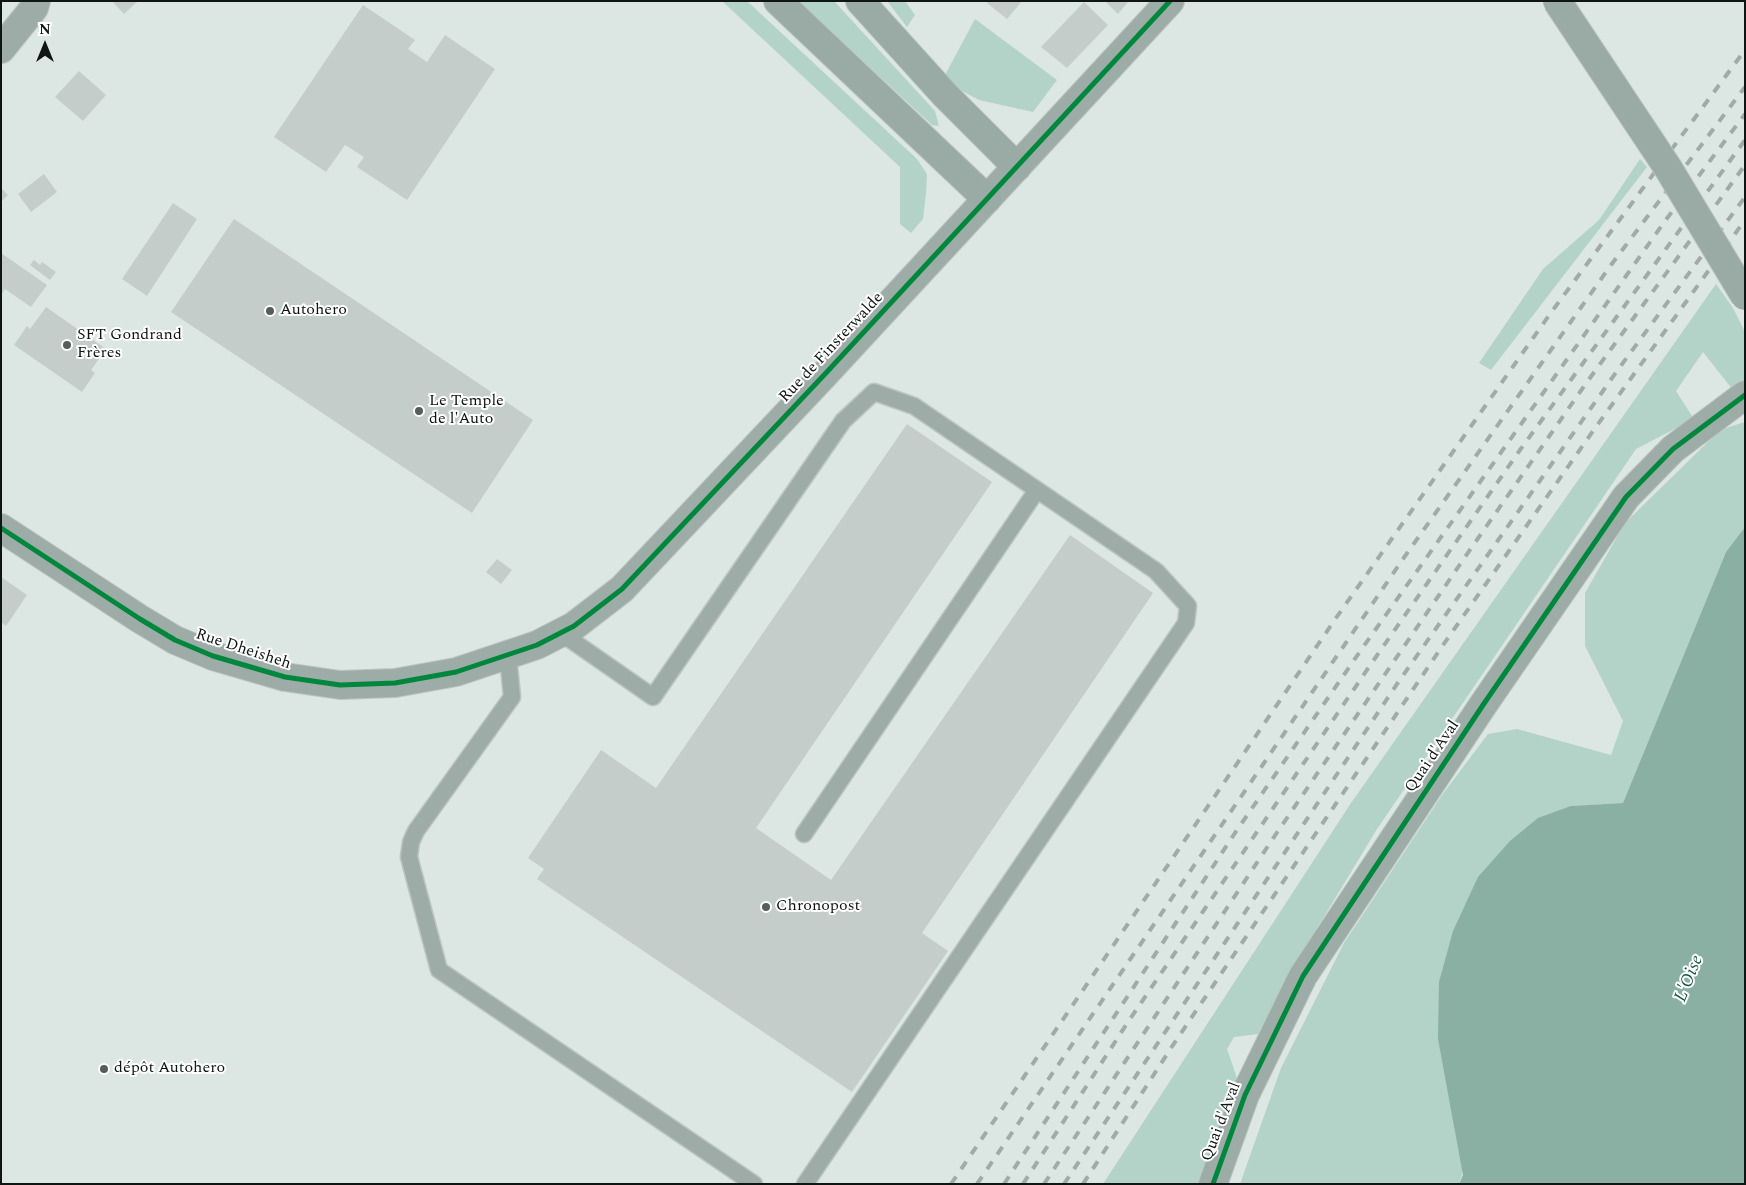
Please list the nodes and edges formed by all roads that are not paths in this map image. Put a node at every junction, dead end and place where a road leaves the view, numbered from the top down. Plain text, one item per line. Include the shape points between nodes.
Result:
1 (36, 1) edge
2 (778, 1) edge
3 (860, 1) edge
4 (1170, 1) edge
5 (1557, 1) edge
6 (1, 49) edge
7 (1017, 167) junction
8 (987, 199) junction
9 (1745, 296) edge
10 (1745, 395) edge
11 (1036, 490) junction
12 (1, 528) edge
13 (561, 633) junction
14 (508, 656) junction
15 (479, 666) joint
16 (804, 834) dead end
17 (754, 1184) edge
18 (805, 1184) edge
19 (1213, 1184) edge

1 - 6 street via 34,8
2 - 8 main road
3 - 7 main road via 945,95
4 - 7 street, Rue de Finsterwalde
5 - 9 main road, bridge via 1668,168
7 - 8 street, Rue de Finsterwalde
8 - 13 street, Rue de Finsterwalde via 639,572 607,603
10 - 19 street, Quai d'Aval via 1690,434 1626,497 1483,705 1302,976 1245,1095
11 - 13 lane via 914,406 874,392 843,421 654,697
11 - 16 lane
11 - 18 lane via 1156,572 1188,606 1186,623
12 - 15 street, Rue Dheisheh via 175,640 249,668 302,681 357,685 417,680
13 - 14 street, Rue de Finsterwalde
14 - 15 street, Rue de Finsterwalde
14 - 17 lane via 512,697 411,842 408,857 439,970

